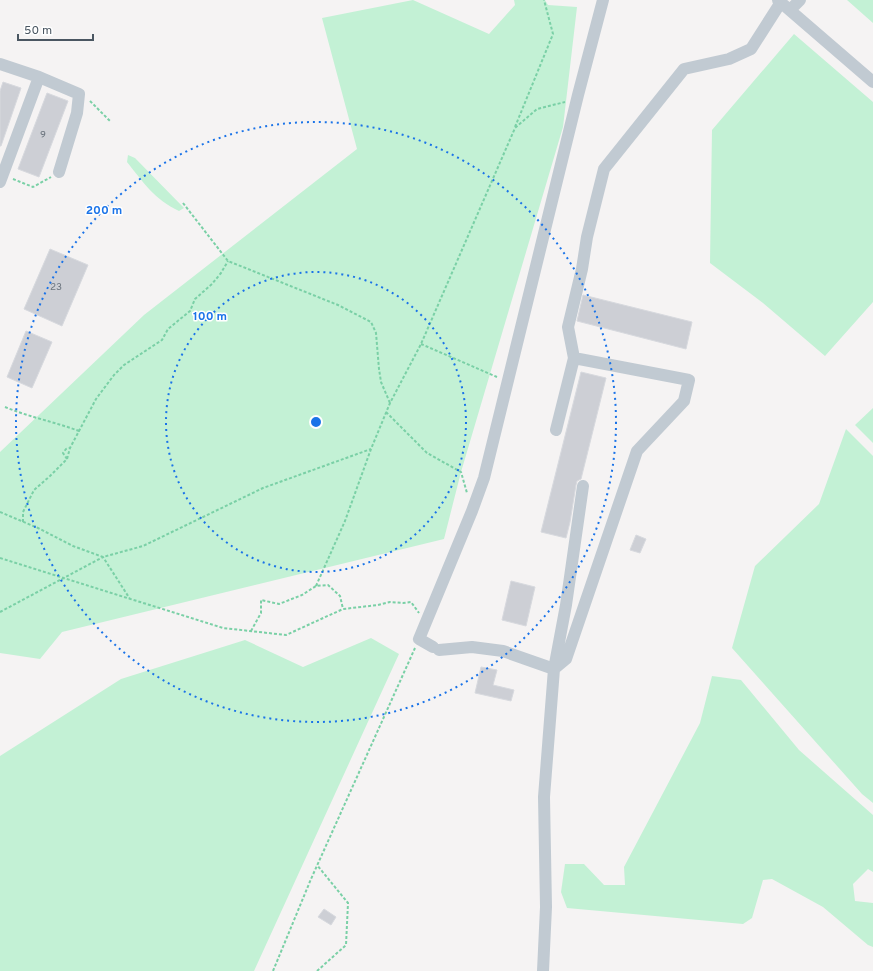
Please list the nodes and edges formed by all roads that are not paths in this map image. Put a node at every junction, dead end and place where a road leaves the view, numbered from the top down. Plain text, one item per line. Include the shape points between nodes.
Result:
1 (603, 0) edge
2 (800, 0) edge
3 (780, 1) edge
4 (790, 10) junction
5 (0, 64) edge
6 (39, 77) junction
7 (873, 82) edge
8 (60, 172) road end
9 (1, 178) edge
10 (574, 358) junction
11 (556, 430) dead end
12 (583, 486) dead end
13 (554, 669) junction
14 (543, 971) edge

1 - 13 street via 484,478 421,634 436,649 472,647 503,651
2 - 4 street
3 - 4 street
3 - 10 street via 751,49 729,59 684,68 604,169 568,327
4 - 7 street
5 - 6 street
6 - 8 street via 79,94 77,113
6 - 9 street
10 - 11 street
10 - 13 street via 689,380 684,401 637,451 566,659
12 - 13 street
13 - 14 street via 544,797 546,907

